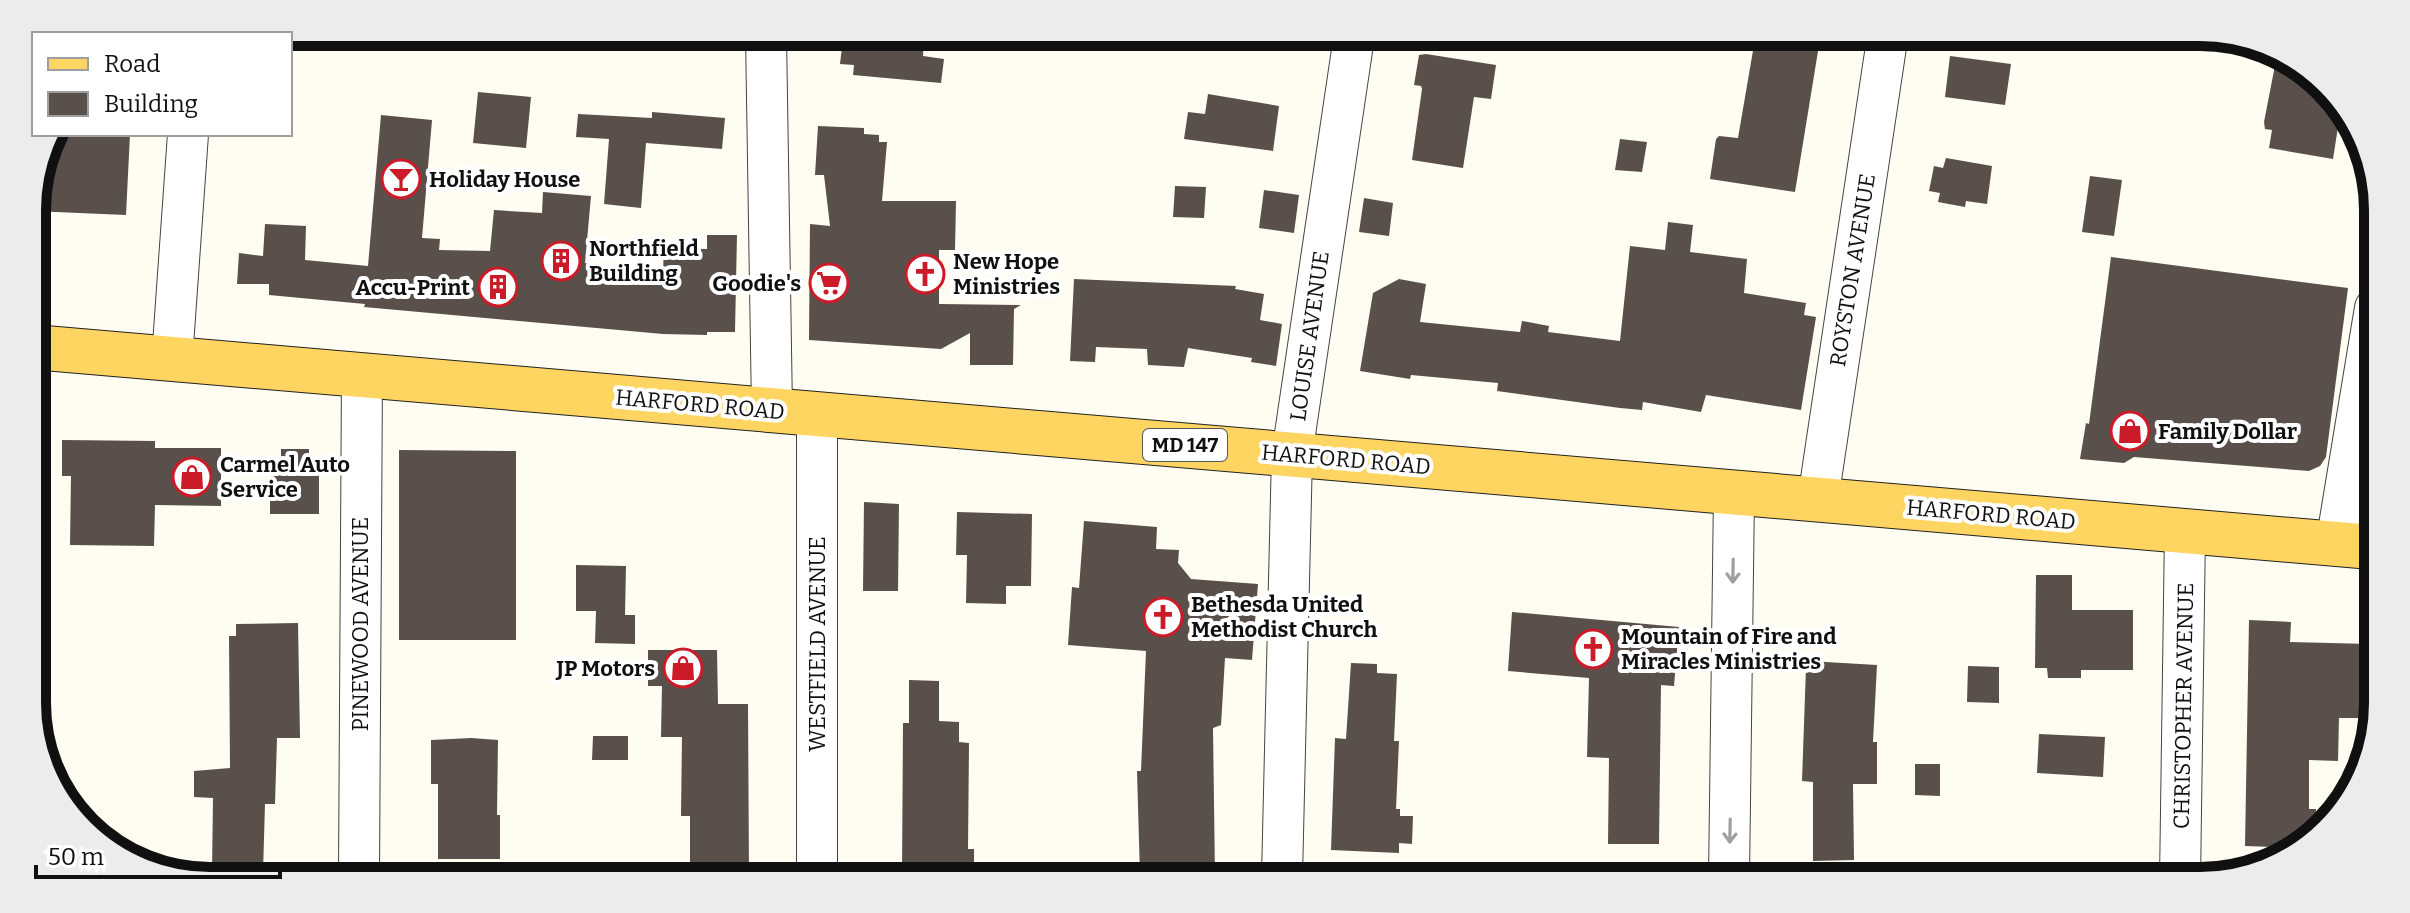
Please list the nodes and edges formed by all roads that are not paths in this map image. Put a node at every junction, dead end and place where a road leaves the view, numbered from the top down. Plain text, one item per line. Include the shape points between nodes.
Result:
1 (766, 46) edge
2 (1353, 46) edge
3 (1886, 46) edge
4 (188, 136) edge
5 (46, 348) edge
6 (172, 359) junction
7 (362, 375) junction
8 (772, 410) junction
9 (817, 414) junction
10 (2364, 433) edge
11 (1292, 454) junction
12 (1734, 493) junction
13 (1818, 499) junction
14 (2185, 531) junction
15 (2354, 546) edge
16 (359, 867) edge
17 (817, 867) edge
18 (1282, 867) edge
19 (1729, 867) edge
20 (2180, 867) edge

1 - 8 street
2 - 11 street, LOUISE AVENUE
3 - 13 street, ROYSTON AVENUE
4 - 6 street
5 - 6 main road, HARFORD ROAD / MD 147
6 - 7 main road, HARFORD ROAD / MD 147
7 - 8 main road, HARFORD ROAD / MD 147
7 - 16 street, PINEWOOD AVENUE
8 - 9 main road, HARFORD ROAD / MD 147
9 - 11 main road, HARFORD ROAD / MD 147
9 - 17 street, WESTFIELD AVENUE
10 - 15 street
11 - 12 main road, HARFORD ROAD / MD 147
11 - 18 street, LOUISE AVENUE
12 - 13 main road, HARFORD ROAD / MD 147
12 -> 19 street
13 - 14 main road, HARFORD ROAD / MD 147
14 - 15 main road, HARFORD ROAD / MD 147
14 - 20 street, CHRISTOPHER AVENUE

